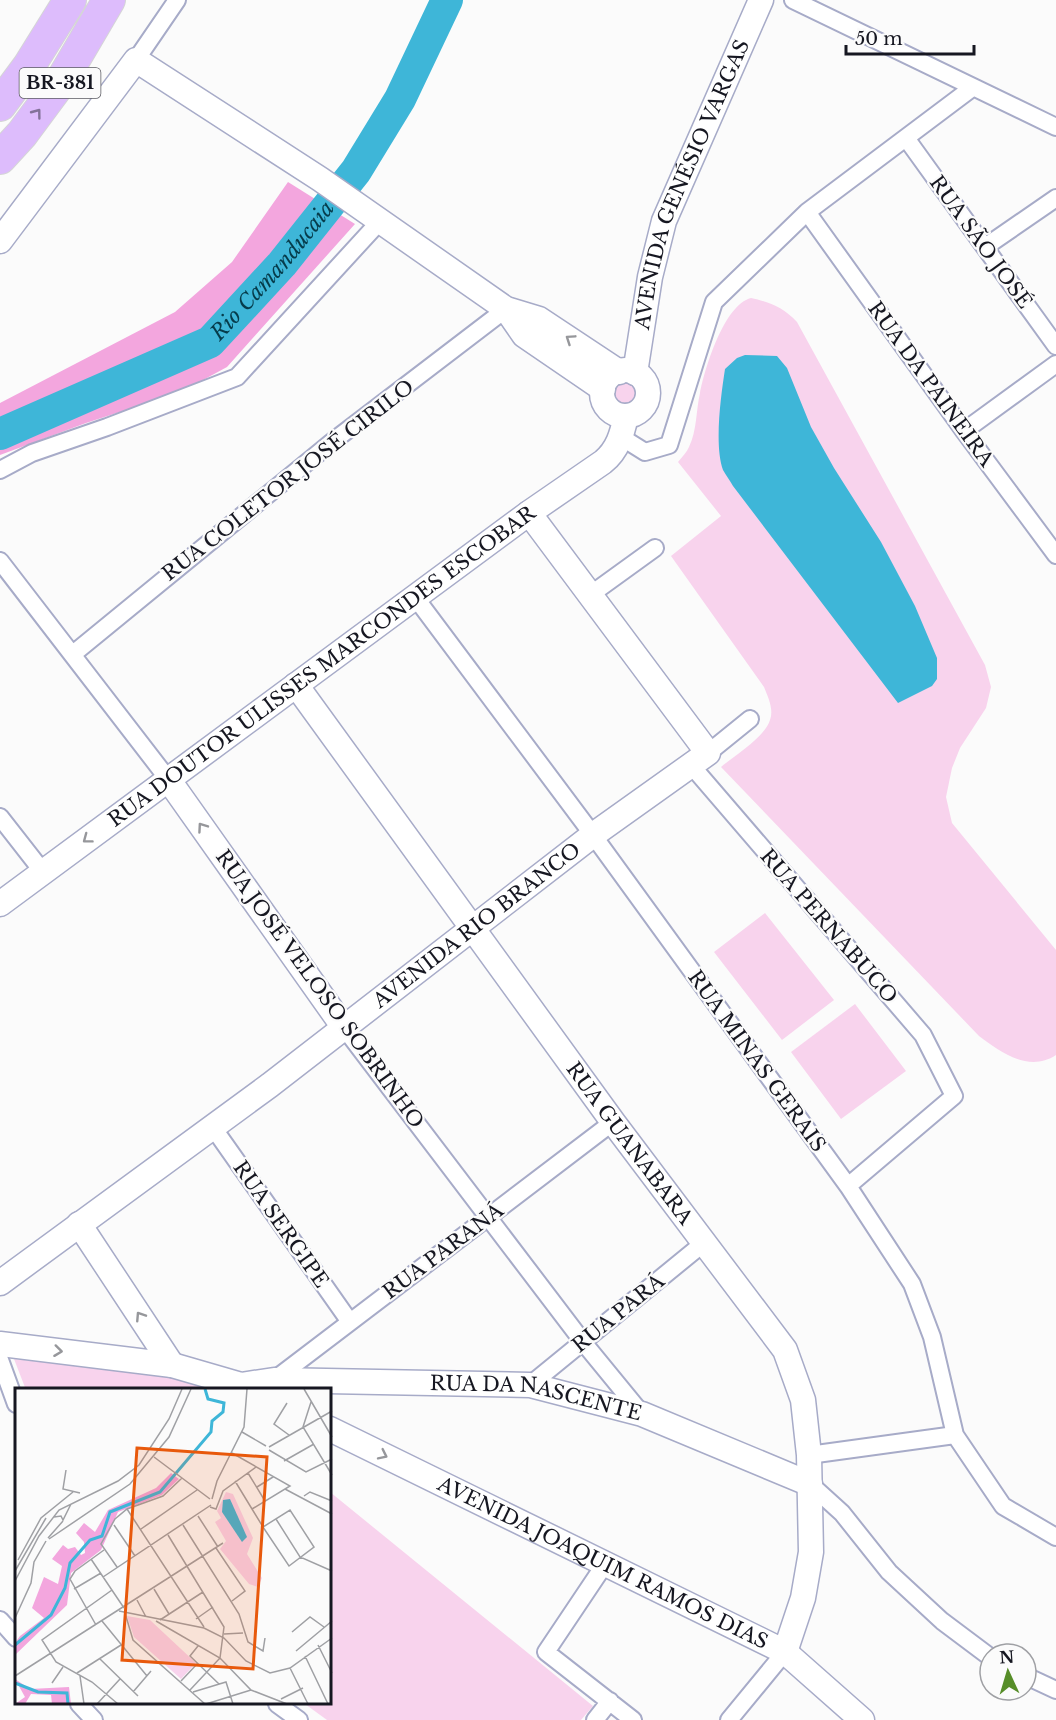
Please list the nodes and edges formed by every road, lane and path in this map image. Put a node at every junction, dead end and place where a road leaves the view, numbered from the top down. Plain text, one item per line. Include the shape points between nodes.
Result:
1 (70, 0) edge
2 (108, 0) edge
3 (177, 0) edge
4 (761, 0) edge
5 (793, 0) edge
6 (136, 60) junction
7 (972, 88) junction
8 (0, 105) edge
9 (1056, 127) edge
10 (906, 138) junction
11 (0, 158) edge
12 (1056, 198) edge
13 (807, 212) junction
14 (381, 220) junction
15 (0, 241) edge
16 (985, 247) junction
17 (506, 309) junction
18 (1056, 346) edge
19 (1056, 364) edge
20 (619, 378) junction
21 (624, 427) junction
22 (964, 431) junction
23 (0, 470) edge
24 (529, 513) junction
25 (655, 548) dead end
26 (1056, 555) edge
27 (0, 561) edge
28 (590, 595) junction
29 (415, 597) junction
30 (73, 654) junction
31 (296, 685) junction
32 (750, 719) dead end
33 (700, 759) junction
34 (168, 779) junction
35 (0, 817) edge
36 (593, 835) junction
37 (44, 872) junction
38 (0, 904) edge
39 (471, 928) junction
40 (345, 1029) junction
41 (613, 1122) junction
42 (212, 1126) junction
43 (848, 1186) junction
44 (489, 1216) junction
45 (80, 1224) junction
46 (705, 1242) junction
47 (0, 1283) edge
48 (350, 1322) junction
49 (583, 1342) junction
50 (0, 1344) edge
51 (0, 1360) edge
52 (172, 1365) junction
53 (274, 1380) junction
54 (530, 1385) junction
55 (246, 1388) edge
56 (15, 1401) edge
57 (642, 1414) junction
58 (332, 1430) edge
59 (955, 1435) junction
60 (809, 1455) junction
61 (810, 1484) junction
62 (1056, 1537) edge
63 (605, 1564) junction
64 (0, 1620) edge
65 (15, 1637) edge
66 (978, 1648) edge
67 (785, 1652) junction
68 (1038, 1682) edge
69 (1056, 1690) edge
70 (610, 1701) junction
71 (80, 1705) edge
72 (278, 1705) edge
73 (94, 1720) edge
74 (299, 1720) edge
75 (595, 1720) edge
76 (633, 1720) edge
77 (729, 1720) edge
78 (862, 1720) edge

1 - 8 highway, BR-381
11 -> 2 highway, BR-381 via 62,80
3 - 6 street
4 - 20 street, AVENIDA GENÉSIO VARGAS via 664,221
5 - 7 street
6 - 14 street
6 - 15 street
7 - 9 street
7 - 10 street
10 - 13 street
10 - 16 street, RUA SÃO JOSÉ
12 - 16 street
13 - 21 street via 714,302 669,445 645,452
13 - 22 street, RUA DA PAINEIRA
14 - 17 street
14 - 23 street via 237,377 32,453
16 - 18 street, RUA SÃO JOSÉ
17 - 20 street via 539,319
17 - 30 street, RUA COLETOR JOSÉ CIRILO via 332,442
19 - 22 street
20 - 21 street via 603,399
20 - 21 street, RUA DOUTOR ULISSES MARCONDES ESCOBAR via 646,383 648,398
21 - 24 street, RUA DOUTOR ULISSES MARCONDES ESCOBAR via 612,454
22 - 26 street, RUA DA PAINEIRA
24 - 28 street
24 - 29 street, RUA DOUTOR ULISSES MARCONDES ESCOBAR
25 - 28 street
27 - 30 street, RUA JOSÉ VELOSO SOBRINHO
28 - 33 street
29 - 31 street, RUA DOUTOR ULISSES MARCONDES ESCOBAR
29 - 36 street, RUA MINAS GERAIS
30 - 34 street, RUA JOSÉ VELOSO SOBRINHO
31 - 34 street, RUA DOUTOR ULISSES MARCONDES ESCOBAR
31 - 39 street, RUA GUANABARA
32 - 33 street, AVENIDA RIO BRANCO
33 - 36 street, AVENIDA RIO BRANCO
33 - 43 street, RUA PERNABUCO via 923,1035 954,1096
34 -> 37 street, RUA DOUTOR ULISSES MARCONDES ESCOBAR
40 -> 34 street, RUA JOSÉ VELOSO SOBRINHO
35 - 37 street
36 - 39 street, AVENIDA RIO BRANCO
36 - 43 street, RUA MINAS GERAIS
37 - 38 street, RUA DOUTOR ULISSES MARCONDES ESCOBAR
39 - 40 street, AVENIDA RIO BRANCO
39 - 41 street, RUA GUANABARA
40 - 42 street, AVENIDA RIO BRANCO
40 - 44 street, RUA JOSÉ VELOSO SOBRINHO
41 - 44 street, RUA PARANÁ
41 - 46 street, RUA GUANABARA
42 - 45 street, AVENIDA RIO BRANCO
42 - 48 street, RUA SERGIPE
43 - 59 street, RUA MINAS GERAIS via 912,1284 932,1337
44 - 48 street, RUA PARANÁ
44 - 49 street, RUA JOSÉ VELOSO SOBRINHO
45 - 47 street, AVENIDA RIO BRANCO
52 -> 45 street
46 - 49 street, RUA PARÁ
46 - 60 street, RUA GUANABARA via 785,1350 803,1400
48 - 53 street, RUA PARANÁ
49 - 54 street, RUA PARÁ
49 - 57 street, RUA JOSÉ VELOSO SOBRINHO
50 -> 52 street, RUA DA NASCENTE
51 - 56 street
52 - 55 street, RUA DA NASCENTE
53 - 54 street, RUA DA NASCENTE
53 - 55 street, RUA DA NASCENTE
54 - 57 street, RUA DA NASCENTE
57 - 61 street, RUA DA NASCENTE
58 -> 63 street, AVENIDA JOAQUIM RAMOS DIAS
59 - 60 street
59 - 62 street, RUA MINAS GERAIS via 1003,1506
60 - 61 street, RUA GUANABARA
61 - 66 street, RUA DA NASCENTE via 842,1513 889,1572
61 - 67 street, RUA GUANABARA via 811,1552 804,1598
63 - 67 street, AVENIDA JOAQUIM RAMOS DIAS
63 - 70 street via 546,1652
64 - 65 street
67 - 77 street
67 - 78 street, AVENIDA JOAQUIM RAMOS DIAS
68 - 69 street
70 - 75 street
70 - 76 street
71 - 73 street
72 - 74 street

